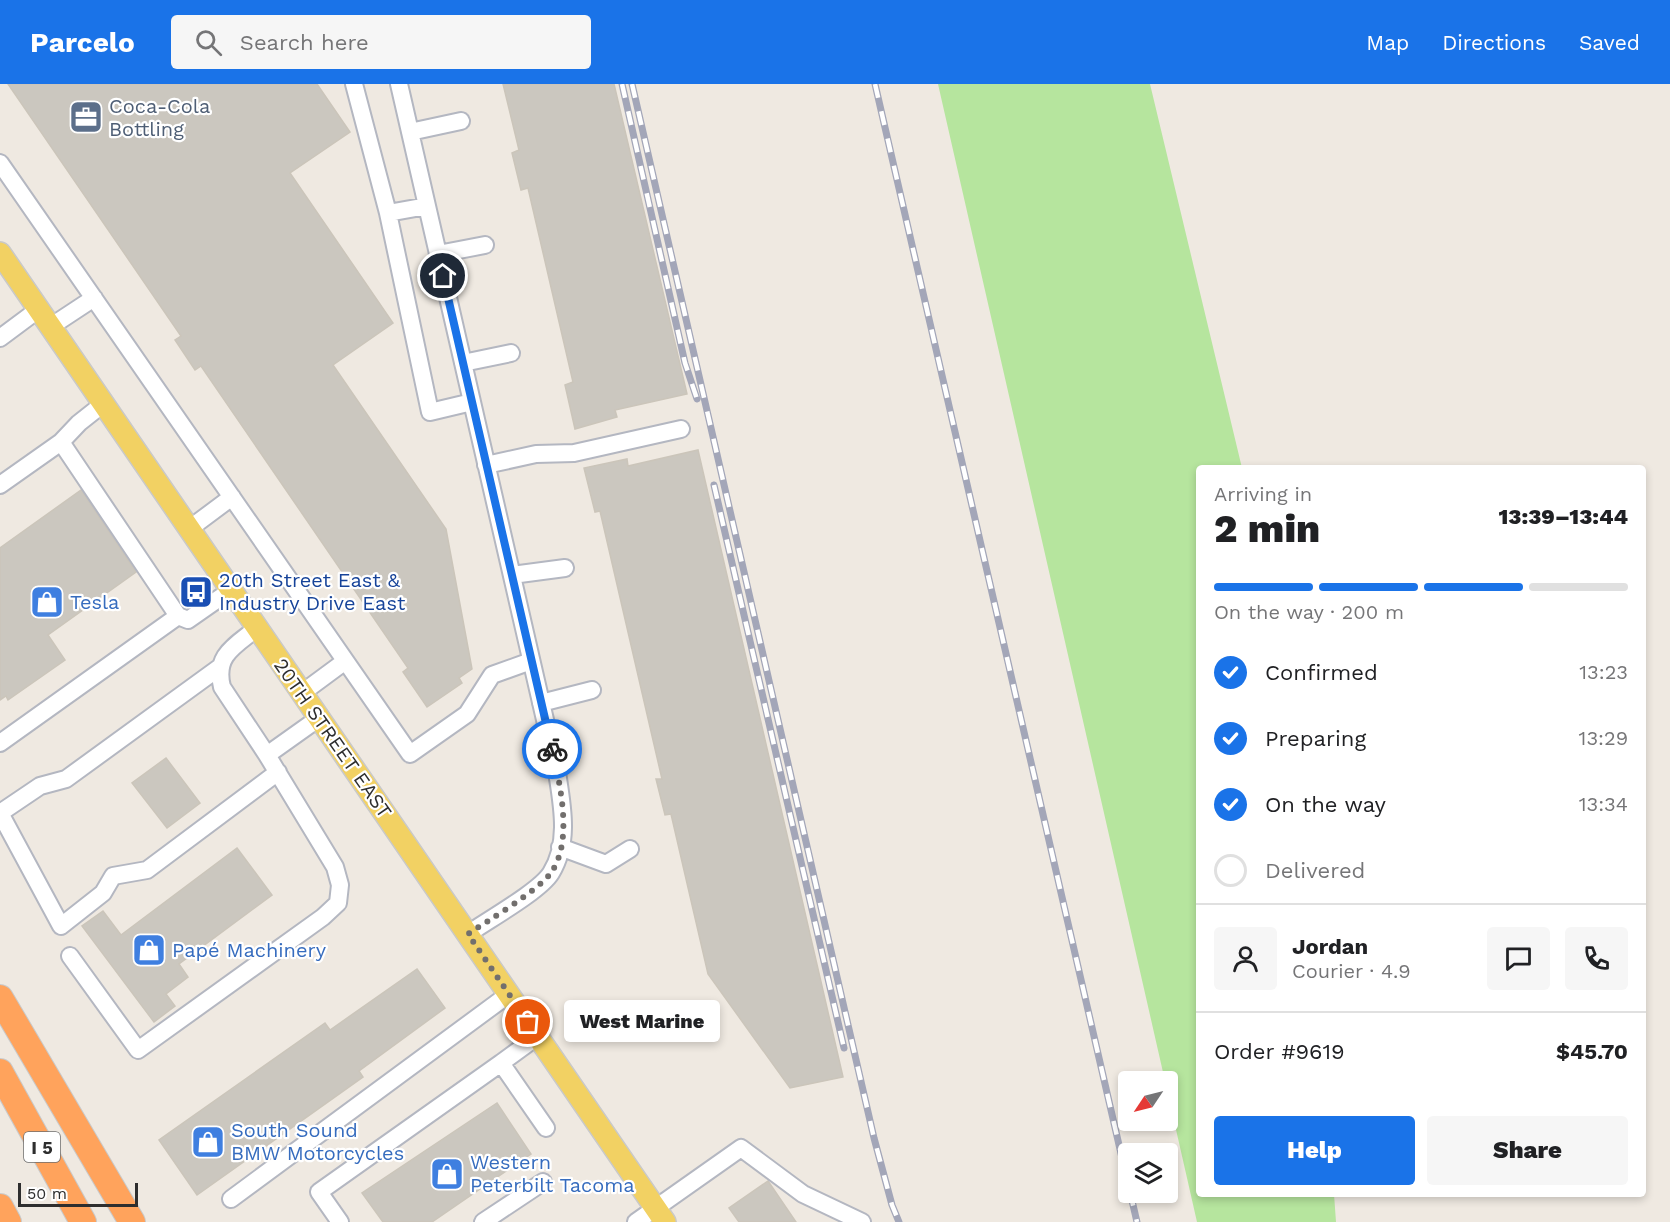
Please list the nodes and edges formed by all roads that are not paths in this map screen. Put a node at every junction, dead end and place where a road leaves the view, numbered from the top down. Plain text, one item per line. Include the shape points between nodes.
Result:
1 (354, 84) edge
2 (399, 84) edge
3 (461, 121) dead end
4 (410, 132) junction
5 (0, 163) edge
6 (427, 206) junction
7 (388, 213) junction
8 (485, 245) dead end
9 (0, 254) edge
10 (438, 254) junction
11 (94, 298) junction
12 (39, 309) junction
13 (50, 327) junction
14 (0, 338) edge
15 (511, 353) dead end
16 (463, 363) junction
17 (472, 402) junction
18 (103, 404) junction
19 (681, 429) dead end
20 (61, 442) junction
21 (486, 465) junction
22 (0, 485) edge
23 (232, 497) junction
24 (189, 529) junction
25 (565, 568) dead end
26 (512, 575) junction
27 (231, 590) junction
28 (178, 616) junction
29 (258, 628) junction
30 (531, 661) junction
31 (344, 662) junction
32 (220, 667) junction
33 (592, 690) dead end
34 (302, 693) junction
35 (541, 702) junction
36 (319, 717) junction
37 (0, 743) edge
38 (267, 755) junction
39 (278, 772) junction
40 (560, 847) junction
41 (630, 849) dead end
42 (468, 934) junction
43 (70, 956) dead end
44 (509, 994) junction
45 (0, 998) edge
46 (538, 1036) junction
47 (501, 1063) junction
48 (0, 1072) edge
49 (546, 1128) dead end
50 (543, 1182) dead end
51 (231, 1199) dead end
52 (0, 1207) edge
53 (661, 1216) edge
54 (9, 1222) edge
55 (83, 1222) edge
56 (132, 1222) edge
57 (340, 1222) edge
58 (483, 1222) edge
59 (636, 1222) edge
60 (862, 1222) edge

1 - 7 street
2 - 4 street
3 - 4 street
4 - 6 street
5 - 11 street
6 - 7 street
6 - 10 street
7 - 17 street via 430,412
8 - 10 street
9 - 12 main road, 20TH STREET EAST
10 - 16 street
11 - 13 street
11 - 23 street
12 - 13 main road, 20TH STREET EAST
12 - 14 street
13 - 18 main road, 20TH STREET EAST
15 - 16 street
16 - 17 street
17 - 21 street
18 - 20 street
18 - 24 main road, 20TH STREET EAST
19 - 21 street via 574,453 536,454
20 - 22 street
20 - 28 street
21 - 26 street
23 - 24 street
23 - 31 street
24 - 27 main road, 20TH STREET EAST
25 - 26 street
26 - 30 street
27 - 28 street via 188,620
27 - 29 main road, 20TH STREET EAST
28 - 37 street
29 - 32 street via 226,654
29 - 34 main road, 20TH STREET EAST
30 - 31 street via 492,675 467,714 410,754
30 - 35 street
31 - 34 street
32 - 38 street via 222,687
32 - 39 street via 66,779 40,786 0,813 61,926 103,894 113,876 147,870
33 - 35 street
34 - 36 main road, 20TH STREET EAST
35 - 40 street via 564,815
36 - 38 street
36 - 42 main road, 20TH STREET EAST
38 - 39 street
39 - 43 street via 335,867 340,885 338,903 138,1050
40 - 41 street via 606,864
40 - 42 street via 550,874 543,881
42 - 44 main road, 20TH STREET EAST
44 - 46 main road, 20TH STREET EAST
44 - 51 street
45 - 56 highway
46 - 47 street
46 - 53 main road, 20TH STREET EAST
47 - 49 street
47 - 57 street via 319,1192
48 - 55 highway, I 5
50 - 58 street
52 - 54 highway
53 - 59 street
53 - 60 street via 741,1148 803,1194

